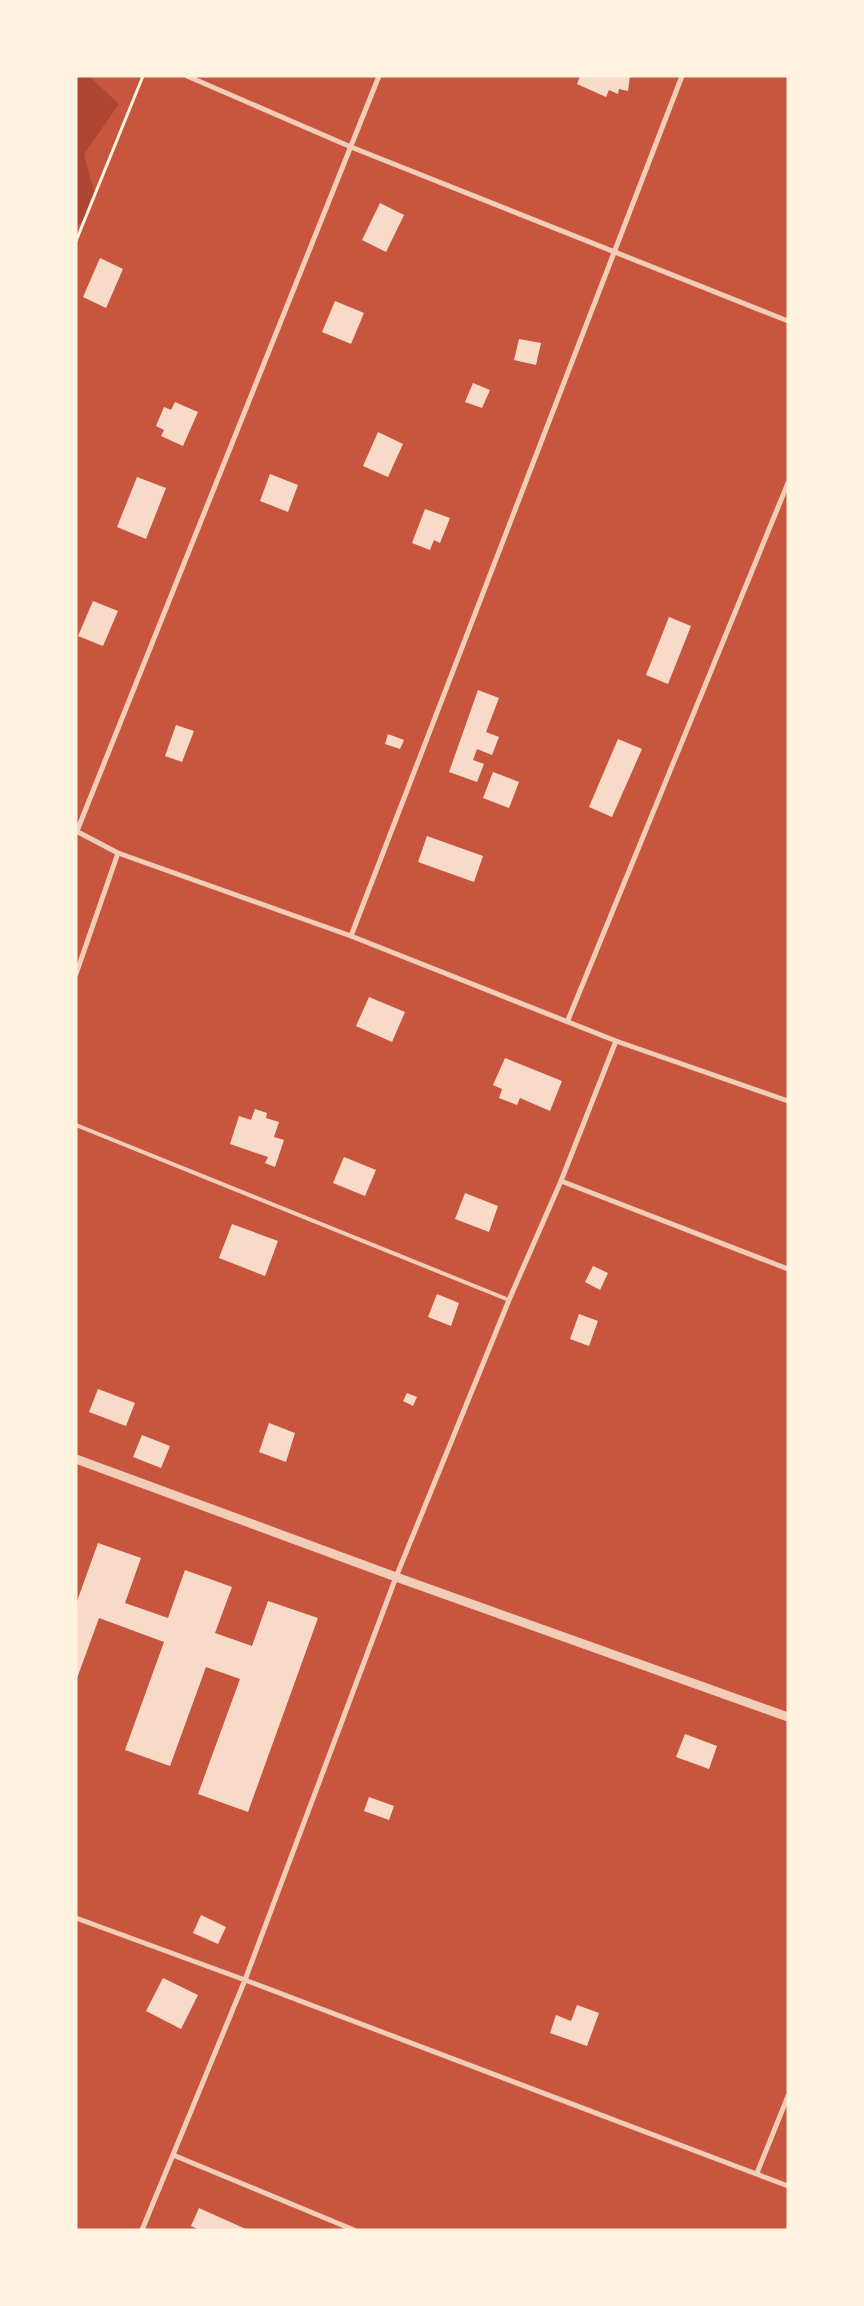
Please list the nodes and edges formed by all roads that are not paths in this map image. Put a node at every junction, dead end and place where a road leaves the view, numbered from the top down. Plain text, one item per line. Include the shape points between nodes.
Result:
1 (187, 76) edge
2 (379, 76) edge
3 (682, 76) edge
4 (351, 147) junction
5 (613, 252) junction
6 (788, 321) edge
7 (788, 483) edge
8 (76, 831) edge
9 (118, 853) junction
10 (351, 936) junction
11 (76, 974) edge
12 (568, 1020) junction
13 (616, 1040) junction
14 (788, 1101) edge
15 (76, 1125) edge
16 (561, 1181) junction
17 (788, 1269) edge
18 (509, 1300) junction
19 (76, 1459) edge
20 (396, 1577) junction
21 (788, 1717) edge
22 (76, 1918) edge
23 (245, 1980) junction
24 (788, 2096) edge
25 (173, 2155) junction
26 (757, 2173) junction
27 (788, 2186) edge
28 (142, 2230) edge
29 (354, 2230) edge

1 - 4 street
2 - 4 street
3 - 5 street
4 - 5 street
4 - 8 street
5 - 6 street
5 - 10 street
7 - 12 street
8 - 9 street
9 - 10 street
9 - 11 street
10 - 12 street
12 - 13 street
13 - 14 street
13 - 16 street
15 - 18 lane
16 - 17 street
16 - 18 street
18 - 20 street
19 - 20 street
20 - 21 street
20 - 23 street
22 - 23 street
23 - 25 street
23 - 26 street
24 - 26 street
25 - 28 street
25 - 29 street
26 - 27 street

